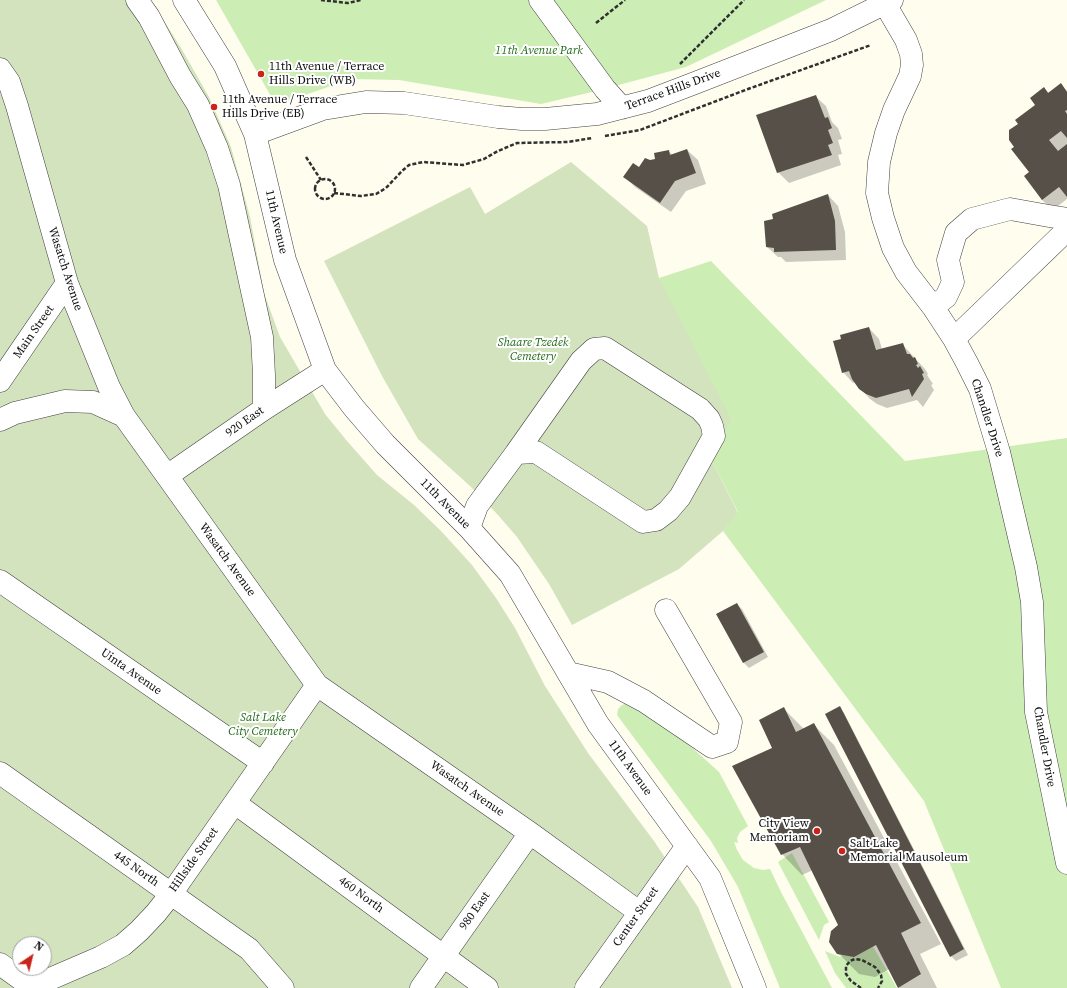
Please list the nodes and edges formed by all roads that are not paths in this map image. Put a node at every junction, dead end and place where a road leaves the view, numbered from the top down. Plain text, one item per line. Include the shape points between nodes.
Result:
1 (137, 0) edge
2 (184, 0) edge
3 (540, 0) edge
4 (888, 2) edge
5 (0, 69) edge
6 (622, 108) junction
7 (255, 134) junction
8 (1067, 218) edge
9 (1067, 230) edge
10 (67, 283) junction
11 (933, 307) junction
12 (954, 339) junction
13 (325, 370) junction
14 (0, 381) edge
15 (264, 409) junction
16 (124, 416) junction
17 (0, 420) edge
18 (516, 453) junction
19 (167, 476) junction
20 (469, 528) junction
21 (0, 581) edge
22 (666, 610) dead end
23 (568, 673) junction
24 (317, 685) junction
25 (263, 763) junction
26 (0, 773) edge
27 (235, 803) junction
28 (530, 833) junction
29 (686, 846) junction
30 (1067, 863) edge
31 (171, 894) junction
32 (639, 912) junction
33 (444, 956) junction
34 (0, 964) edge
35 (31, 987) edge
36 (283, 988) edge
37 (420, 988) edge
38 (488, 988) edge
39 (586, 988) edge
40 (755, 988) edge

1 - 15 street via 198,105 230,185 262,337
2 - 7 street, 11th Avenue via 225,66
3 - 6 street
4 - 6 street, Terrace Hills Drive via 831,30 648,101
4 - 11 street, Chandler Drive via 906,40 912,65 910,76 886,133 879,162 877,193 882,218 893,248 906,272
5 - 10 street, Wasatch Avenue via 9,82 18,106
6 - 7 street, Terrace Hills Drive via 570,117 522,119 404,103 366,102 323,109
7 - 13 street, 11th Avenue via 285,260
8 - 11 street via 1010,209 972,218 956,233 948,260 953,282 946,297
9 - 12 street
10 - 14 street, Main Street
10 - 16 street, Wasatch Avenue via 109,387
11 - 12 street, Chandler Drive
12 - 30 street, Chandler Drive via 980,389 999,452 1026,567 1032,602 1036,712
13 - 15 street, 920 East
13 - 20 street, 11th Avenue via 385,444
15 - 19 street, 920 East
16 - 17 street via 93,402 65,400 15,413
16 - 19 street, Wasatch Avenue
18 - 18 street via 536,452 643,522 656,520 680,497 714,436 709,418 700,409 605,348 594,349 581,361
18 - 20 street via 477,506
19 - 24 street, Wasatch Avenue
20 - 23 street, 11th Avenue via 510,574
21 - 25 street, Uinta Avenue
22 - 23 street via 730,722 727,742 712,747 644,701 614,685
23 - 29 street, 11th Avenue via 598,724
24 - 25 street, Hillside Street
24 - 28 street, Wasatch Avenue
25 - 27 street, Hillside Street
26 - 31 street, 445 North
27 - 31 street, Hillside Street
27 - 33 street, 460 North
28 - 32 street, Wasatch Avenue
28 - 33 street, 980 East
29 - 32 street, Center Street
29 - 40 street, 11th Avenue via 710,878
31 - 35 street, Hillside Street via 156,914 123,944 101,957
31 - 36 street, 445 North via 249,949
32 - 39 street, Center Street
33 - 37 street, 980 East
33 - 38 street, 460 North
34 - 35 street

